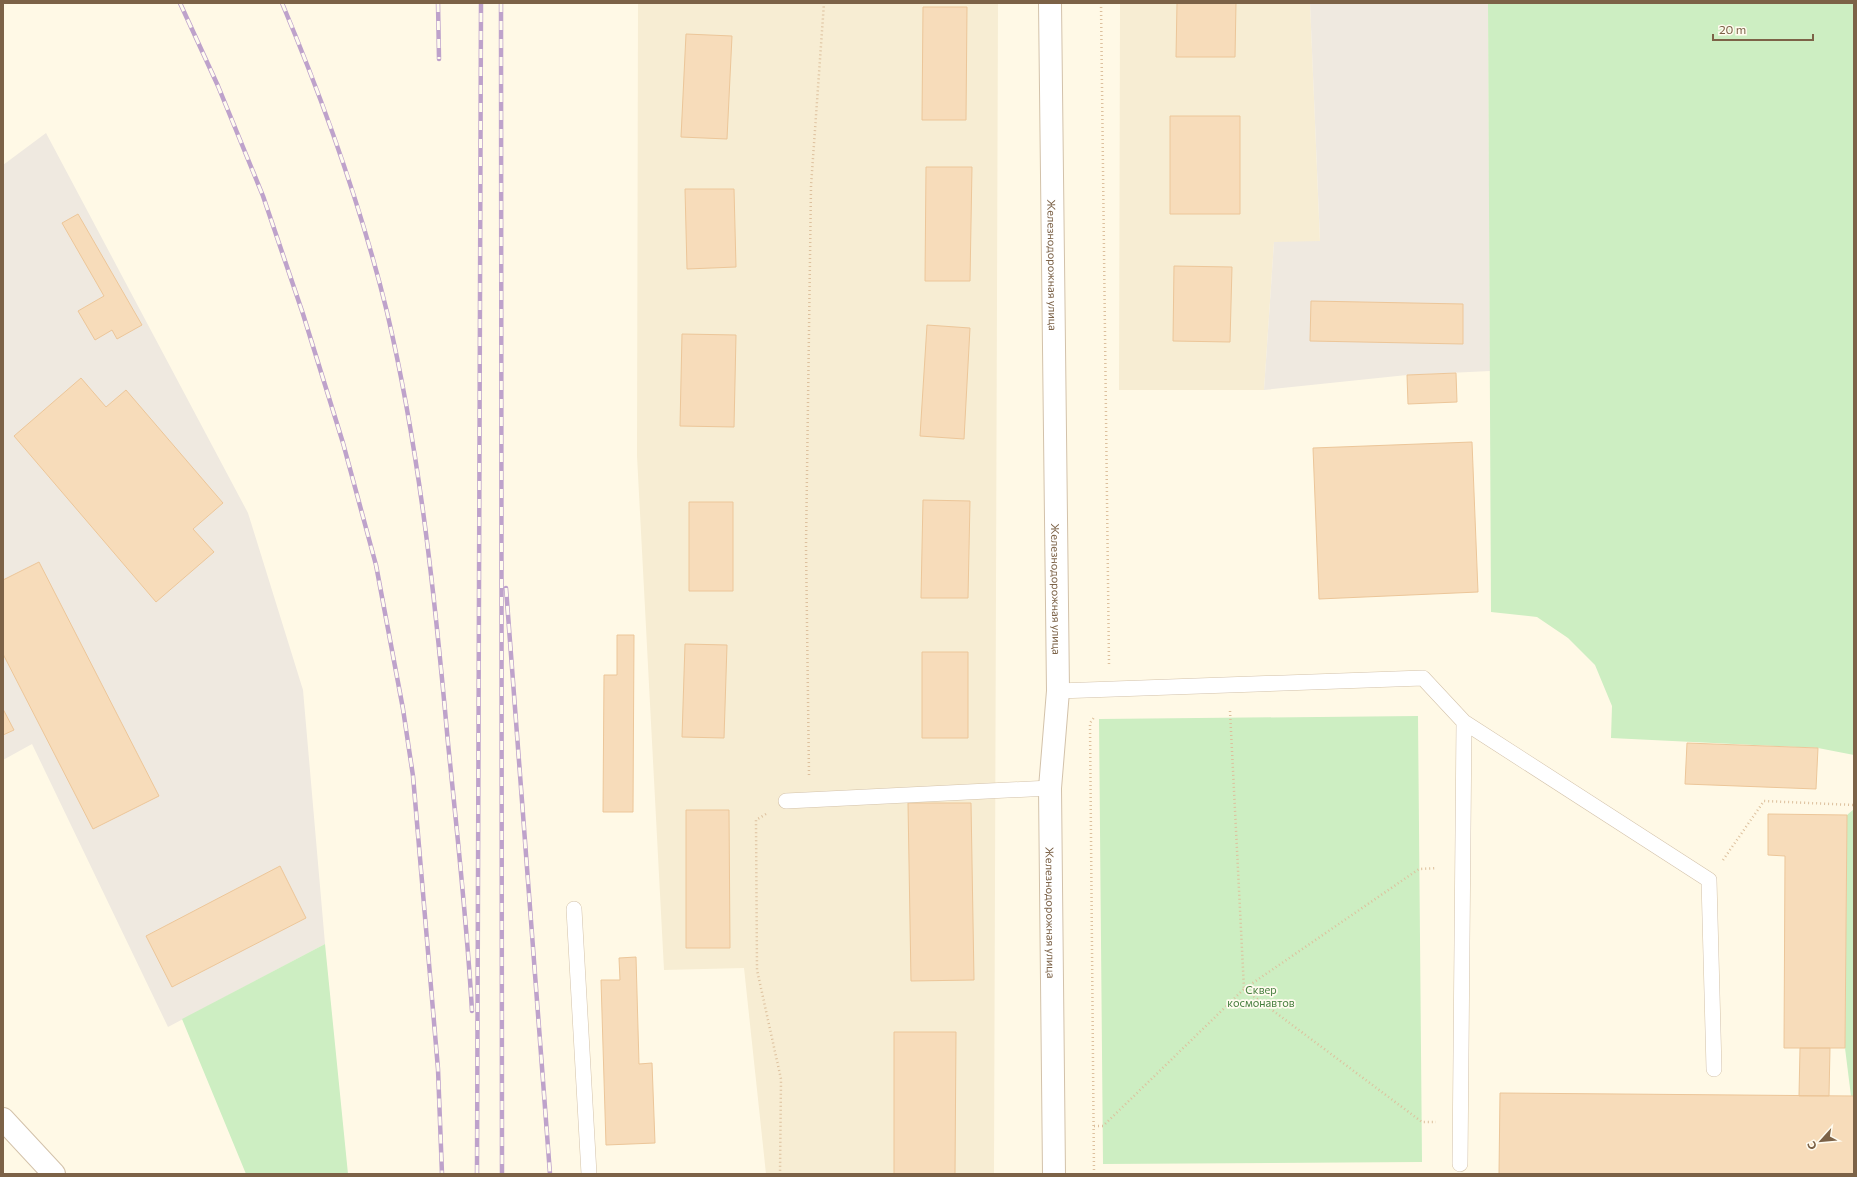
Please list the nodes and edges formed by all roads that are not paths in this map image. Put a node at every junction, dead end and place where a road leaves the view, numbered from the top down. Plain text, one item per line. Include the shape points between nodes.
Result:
1 (1050, 3) edge
2 (1058, 691) junction
3 (1464, 722) junction
4 (1050, 788) junction
5 (786, 801) road end
6 (574, 909) dead end
7 (1714, 1069) dead end
8 (3, 1119) edge
9 (1460, 1164) dead end
10 (54, 1174) edge
11 (589, 1174) edge
12 (1054, 1174) edge

1 - 2 street, Железнодорожная улица
2 - 3 lane via 1423,678
2 - 4 street, Железнодорожная улица
3 - 7 lane via 1709,880
3 - 9 lane
4 - 5 lane
4 - 12 street, Железнодорожная улица
6 - 11 lane
8 - 10 street

